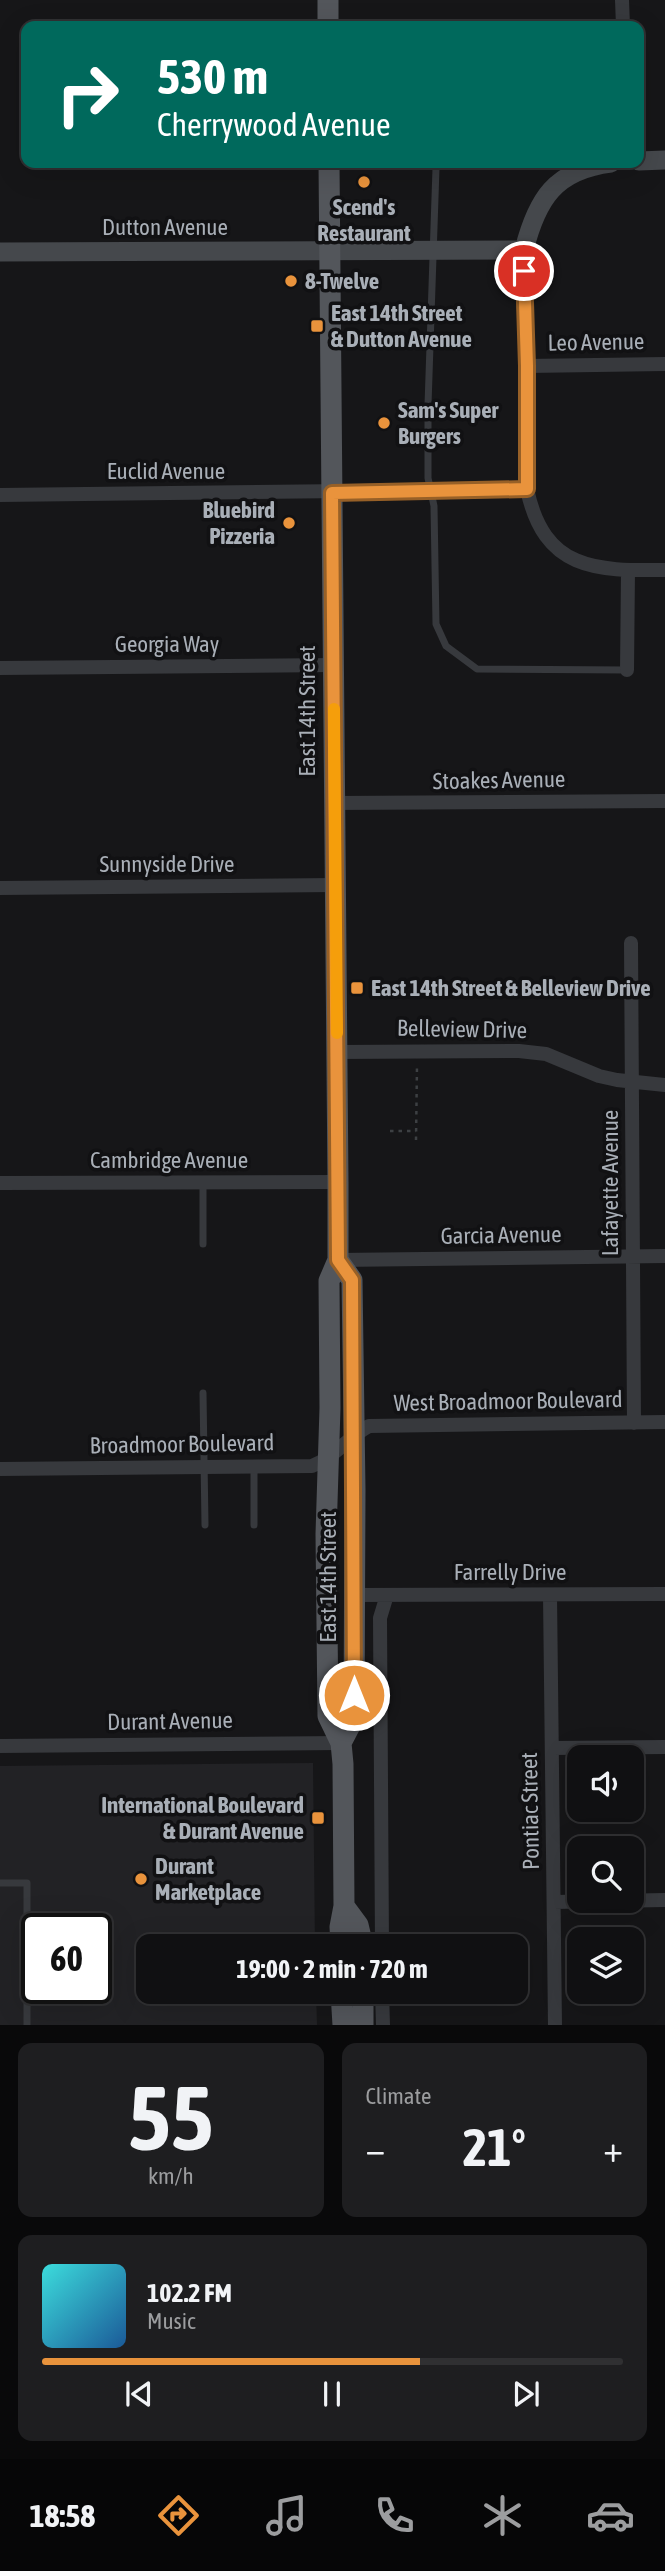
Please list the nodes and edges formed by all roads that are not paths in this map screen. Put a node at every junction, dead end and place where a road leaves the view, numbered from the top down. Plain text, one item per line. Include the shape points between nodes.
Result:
1 (328, 0) edge
2 (622, 0) edge
3 (328, 21) edge
4 (623, 21) edge
5 (665, 160) edge
6 (644, 161) edge
7 (329, 168) edge
8 (436, 168) edge
9 (585, 168) edge
10 (330, 250) junction
11 (433, 250) junction
12 (524, 250) junction
13 (0, 252) edge
14 (665, 364) edge
15 (527, 366) junction
16 (527, 489) junction
17 (431, 492) junction
18 (332, 493) junction
19 (0, 495) edge
20 (628, 570) junction
21 (665, 570) edge
22 (334, 665) junction
23 (0, 668) edge
24 (627, 670) joint
25 (665, 801) edge
26 (334, 803) junction
27 (335, 885) junction
28 (0, 888) edge
29 (631, 943) dead end
30 (337, 1052) junction
31 (633, 1081) junction
32 (665, 1084) edge
33 (202, 1182) junction
34 (338, 1182) junction
35 (0, 1183) edge
36 (202, 1244) dead end
37 (633, 1256) junction
38 (665, 1256) edge
39 (338, 1260) junction
40 (203, 1392) dead end
41 (665, 1422) edge
42 (634, 1423) junction
43 (354, 1434) junction
44 (328, 1460) junction
45 (254, 1466) junction
46 (203, 1468) junction
47 (0, 1469) edge
48 (205, 1525) dead end
49 (254, 1525) dead end
50 (665, 1594) edge
51 (355, 1595) junction
52 (387, 1595) junction
53 (550, 1595) junction
54 (341, 1743) junction
55 (0, 1746) edge
56 (665, 1747) edge
57 (552, 1748) junction
58 (0, 1883) edge
59 (665, 1900) edge
60 (554, 1902) junction
61 (344, 1906) junction
62 (340, 1934) edge
63 (360, 1934) edge
64 (382, 1934) edge
65 (341, 2004) edge
66 (363, 2004) edge
67 (382, 2004) edge
68 (27, 2025) edge
69 (342, 2025) edge
70 (363, 2025) edge
71 (383, 2025) edge
72 (555, 2025) edge

1 - 3 main road
2 - 4 street
5 - 6 street
7 - 10 main road, East 14th Street
8 - 11 lane
9 - 12 street via 561,181 540,203
10 - 11 street, Dutton Avenue
10 - 13 street, Dutton Avenue
10 - 18 main road, East 14th Street
11 - 12 street, Dutton Avenue
11 - 17 lane via 428,405
12 - 15 street
14 - 15 street, Leo Avenue
15 - 16 street
16 - 17 street, Euclid Avenue
16 - 20 street via 540,528 565,555 594,567
17 - 18 street, Euclid Avenue
17 - 24 lane via 436,624 446,646 477,669
18 - 19 street, Euclid Avenue
18 - 22 main road, East 14th Street
20 - 21 street
20 - 24 street
22 - 23 street, Georgia Way
22 - 26 main road, East 14th Street
25 - 26 street, Stoakes Avenue
26 - 27 main road, East 14th Street
27 - 28 street, Sunnyside Drive
27 - 30 main road, East 14th Street
29 - 31 street, Lafayette Avenue
30 - 31 street, Belleview Drive via 519,1051 546,1054 599,1076
30 - 34 main road, East 14th Street
31 - 32 street, Belleview Drive
31 - 37 street, Lafayette Avenue
33 - 34 street, Cambridge Avenue
33 - 35 street, Cambridge Avenue
33 - 36 lane
34 - 39 main road, East 14th Street
37 - 38 street, Garcia Avenue
37 - 39 street, Garcia Avenue
37 - 42 street, Lafayette Avenue
39 - 43 main road, East 14th Street via 352,1280
39 - 44 main road, East 14th Street via 329,1280
40 - 46 lane
41 - 42 street, West Broadmoor Boulevard
42 - 43 street, West Broadmoor Boulevard via 369,1426
43 - 44 street
43 - 51 main road, East 14th Street
44 - 45 street, Broadmoor Boulevard via 312,1466
44 - 54 main road, East 14th Street via 328,1716
45 - 46 street, Broadmoor Boulevard
45 - 49 lane
46 - 47 street, Broadmoor Boulevard
46 - 48 lane
50 - 53 street, Farrelly Drive
51 - 52 street, Farrelly Drive
51 - 54 main road, East 14th Street via 354,1718
52 - 53 street, Farrelly Drive
52 - 64 street via 380,1618
53 - 57 street, Pontiac Street
54 - 55 street, Durant Avenue
54 - 61 main road
56 - 57 street
57 - 60 street, Pontiac Street
58 - 68 lane via 27,1883
59 - 60 street
60 - 72 street, Pontiac Street
61 - 62 main road
61 - 63 main road
65 - 69 main road
66 - 70 main road
67 - 71 street

